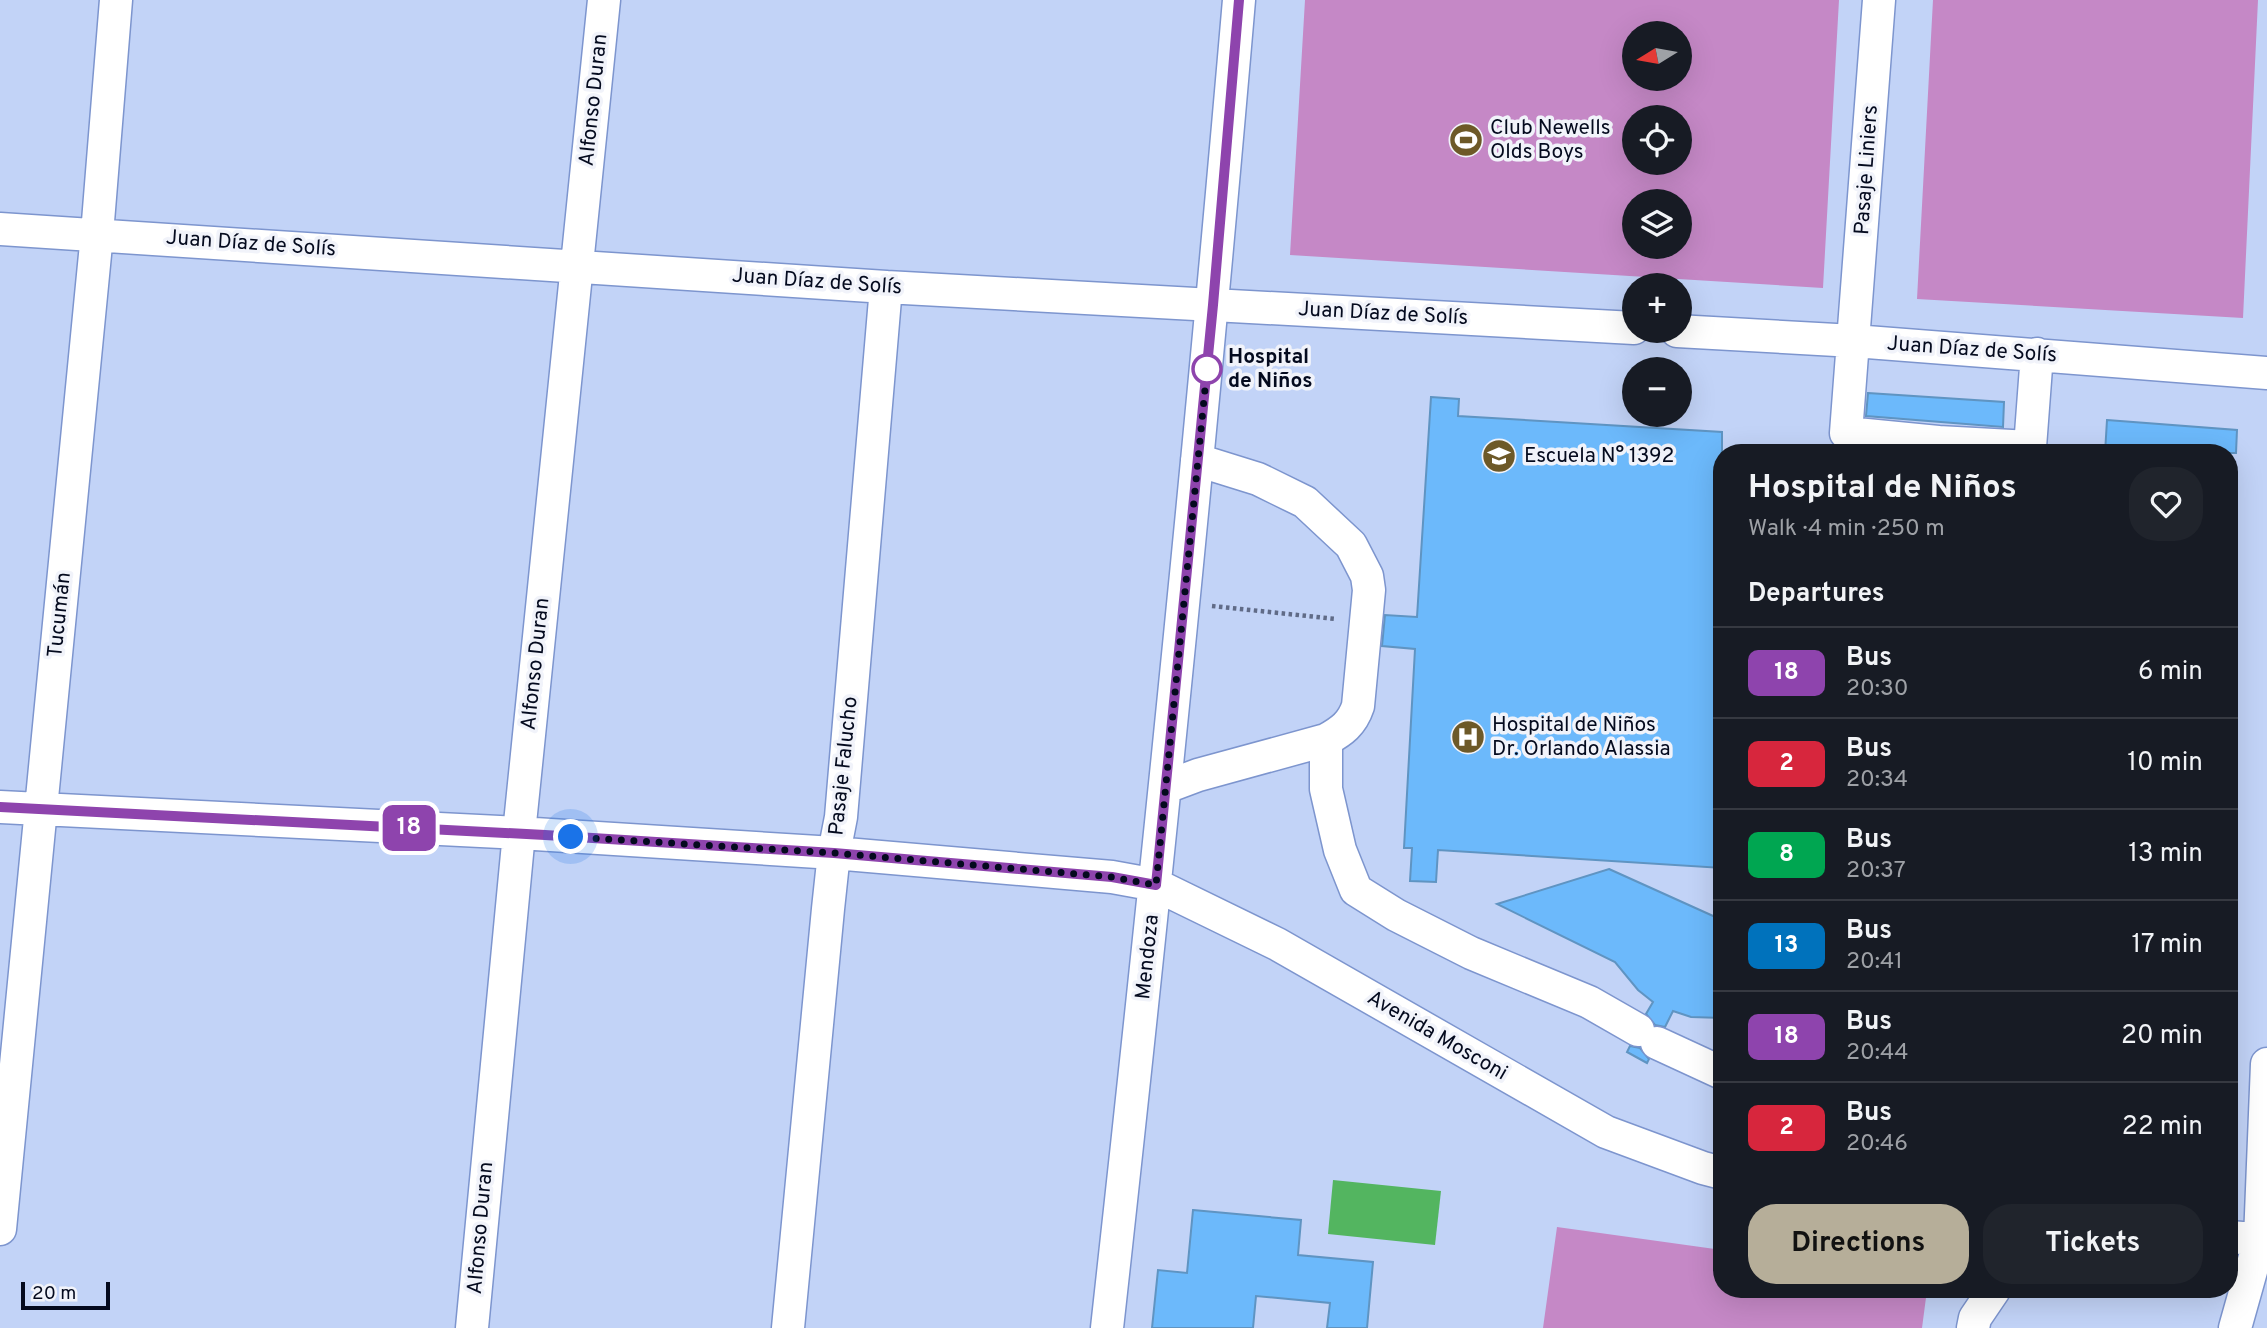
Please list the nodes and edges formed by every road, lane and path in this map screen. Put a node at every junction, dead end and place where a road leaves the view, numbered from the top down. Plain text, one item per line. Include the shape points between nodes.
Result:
1 (116, 0) edge
2 (604, 0) edge
3 (1239, 0) edge
4 (1879, 0) edge
5 (0, 229) edge
6 (97, 234) junction
7 (576, 267) junction
8 (886, 287) junction
9 (1213, 305) junction
10 (1622, 327) edge
11 (1692, 332) edge
12 (1854, 341) junction
13 (2038, 354) junction
14 (2267, 373) edge
15 (1918, 444) edge
16 (2030, 444) edge
17 (1197, 460) junction
18 (1184, 601) junction
19 (1342, 620) dead end
20 (1326, 740) junction
21 (1166, 788) junction
22 (0, 807) edge
23 (40, 809) junction
24 (519, 834) junction
25 (834, 853) junction
26 (1156, 885) junction
27 (2267, 1064) edge
28 (1713, 1069) edge
29 (1713, 1170) edge
30 (0, 1229) edge
31 (2252, 1239) edge
32 (1989, 1298) edge
33 (472, 1328) edge
34 (788, 1328) edge
35 (1107, 1328) edge
36 (1973, 1328) edge
37 (2235, 1328) edge

1 - 6 street, Tucumán
2 - 7 street, Alfonso Duran
3 - 9 street, Mendoza
4 - 12 street, Pasaje Liniers
5 - 6 street, Juan Díaz de Solís
6 - 7 street, Juan Díaz de Solís
6 - 23 street, Tucumán
7 - 8 street, Juan Díaz de Solís
7 - 24 street, Alfonso Duran
8 - 9 street, Juan Díaz de Solís
8 - 25 street, Pasaje Falucho via 841,817
9 - 10 street, Juan Díaz de Solís
9 - 17 street, Mendoza
11 - 12 street, Juan Díaz de Solís
12 - 13 street, Juan Díaz de Solís
12 - 15 street, Pasaje Liniers via 1846,433
13 - 14 street, Juan Díaz de Solís
13 - 16 street
17 - 18 street, Mendoza
17 - 20 street via 1258,479 1305,502 1351,545 1367,576 1358,706 1353,721
18 - 19 path
18 - 21 street, Mendoza
20 - 21 street
20 - 28 street via 1325,789 1340,850 1356,890 1471,953 1589,1002
21 - 26 street, Mendoza
22 - 23 street, Avenida Mosconi
23 - 24 street, Avenida Mosconi
23 - 30 street, Tucumán
24 - 25 street, Avenida Mosconi
24 - 33 street, Alfonso Duran
25 - 26 street, Avenida Mosconi via 1112,877
25 - 34 street, Pasaje Falucho
26 - 29 street, Avenida Mosconi via 1277,944 1606,1132
26 - 35 street, Mendoza
27 - 31 street
31 - 37 street
32 - 36 street

